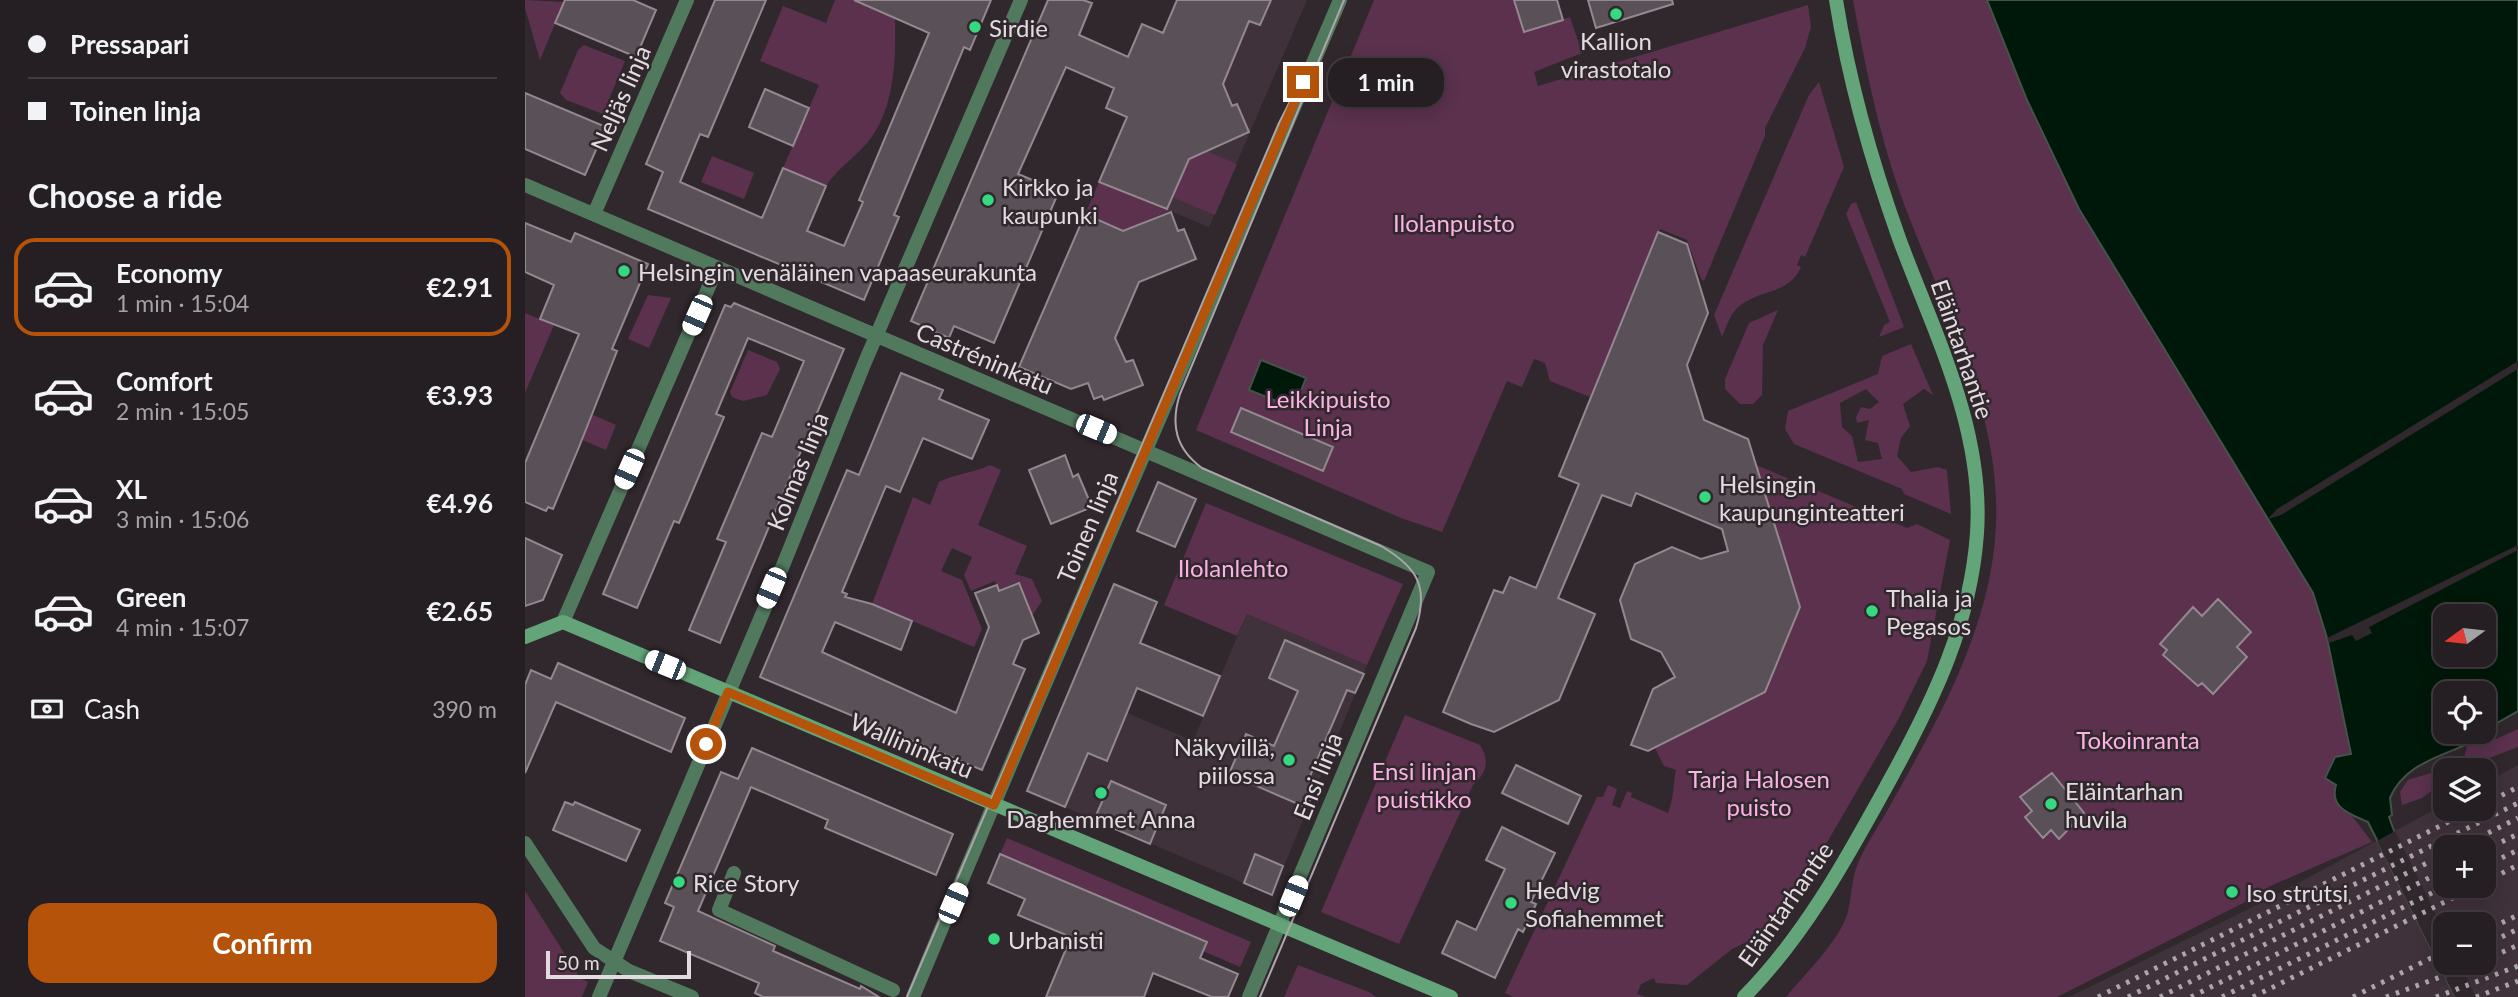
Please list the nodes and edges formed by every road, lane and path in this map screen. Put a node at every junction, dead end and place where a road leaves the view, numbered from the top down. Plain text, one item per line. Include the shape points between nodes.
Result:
1 (687, 0) edge
2 (1021, 0) edge
3 (1340, 0) edge
4 (1836, 0) edge
5 (525, 185) edge
6 (594, 214) junction
7 (717, 268) junction
8 (876, 336) junction
9 (1145, 450) junction
10 (1428, 572) joint
11 (563, 622) junction
12 (525, 637) edge
13 (728, 692) junction
14 (994, 805) junction
15 (525, 843) edge
16 (734, 873) dead end
17 (1280, 924) junction
18 (612, 961) junction
19 (893, 989) dead end
20 (599, 997) edge
21 (692, 997) edge
22 (913, 997) edge
23 (1249, 997) edge
24 (1451, 997) edge
25 (1744, 997) edge

1 - 6 street, Neljäs linja
2 - 8 street, Kolmas linja
3 - 9 street, Toinen linja
4 - 25 main road, Eläintarhantie via 1875,171 1959,396 1972,447 1976,538 1959,631 1923,719 1814,910
5 - 6 street, Castréninkatu
6 - 7 street, Castréninkatu
7 - 8 street, Castréninkatu
7 - 11 street
8 - 9 street, Castréninkatu
8 - 13 street, Kolmas linja
9 - 10 street, Castréninkatu
9 - 14 street, Toinen linja
10 - 17 street, Ensi linja
11 - 12 main road
11 - 13 main road, Wallininkatu
13 - 14 main road, Wallininkatu
13 - 18 street, Kolmas linja
14 - 17 main road, Wallininkatu
14 - 22 street, Toinen linja
15 - 18 street via 594,948
16 - 19 street via 719,909
17 - 23 street, Ensi linja
17 - 24 main road
18 - 20 street, Kolmas linja
18 - 21 street

